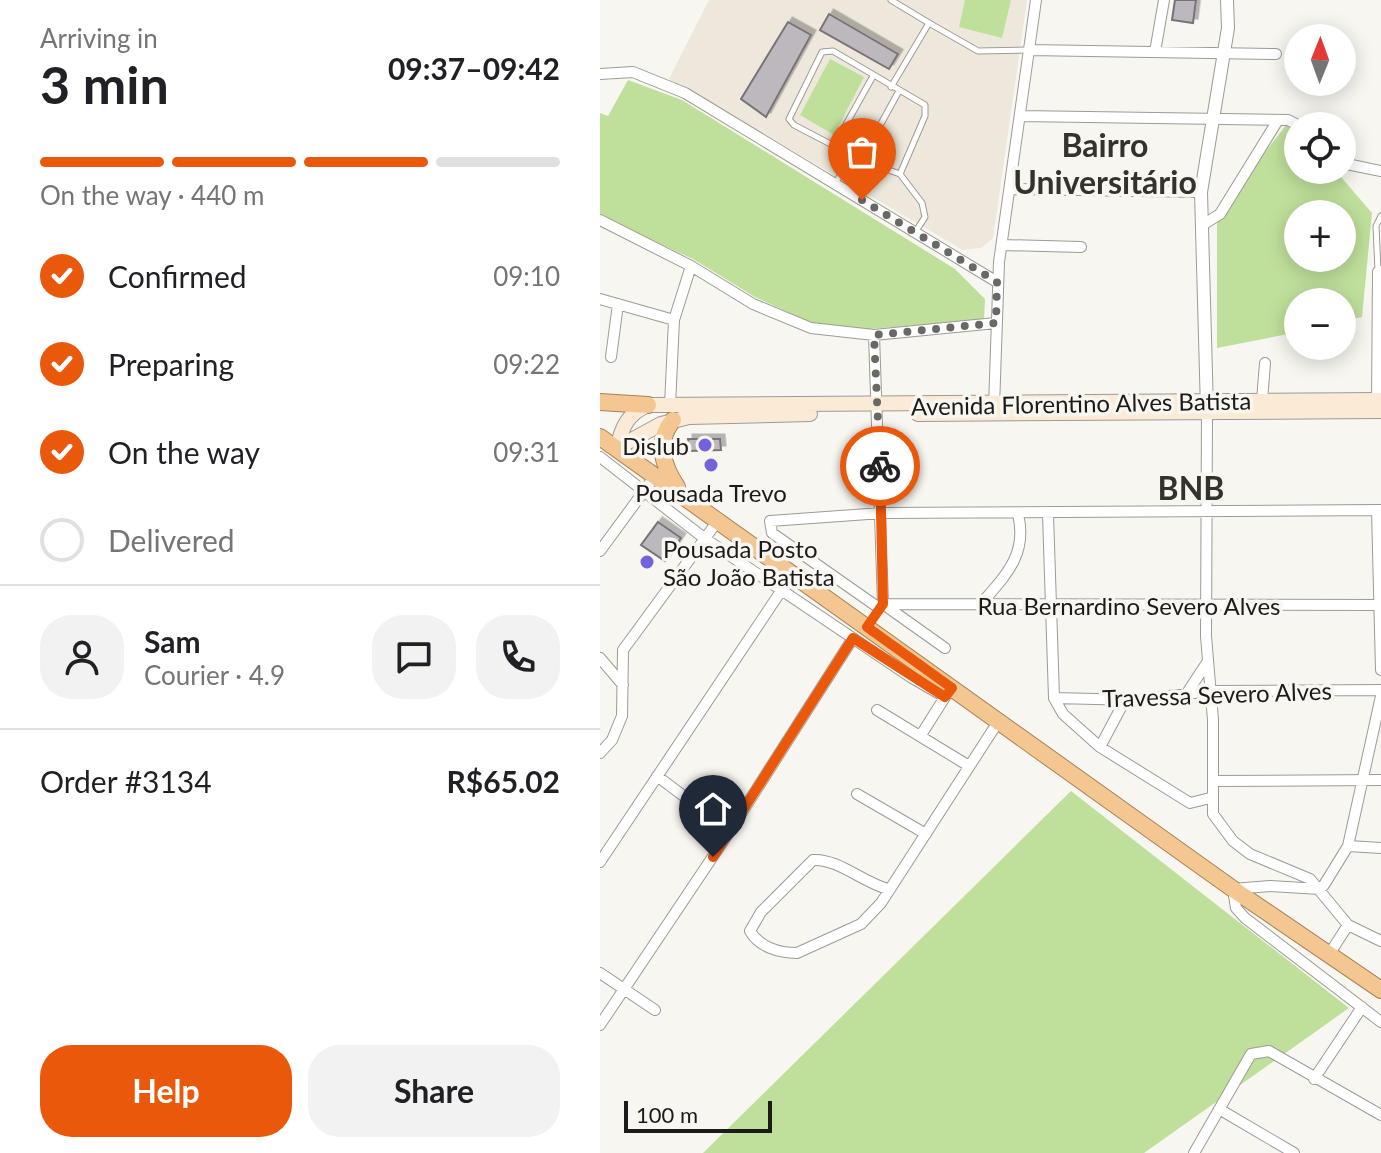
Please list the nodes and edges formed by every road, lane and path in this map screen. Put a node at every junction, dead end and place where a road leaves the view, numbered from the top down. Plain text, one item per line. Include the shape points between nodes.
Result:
1 (891, 0) edge
2 (1036, 0) edge
3 (1164, 0) edge
4 (1227, 0) edge
5 (929, 23) junction
6 (1029, 50) junction
7 (1155, 52) junction
8 (1224, 54) junction
9 (1276, 54) dead end
10 (600, 74) edge
11 (873, 76) junction
12 (891, 87) junction
13 (899, 91) junction
14 (1020, 116) junction
15 (1212, 120) junction
16 (1278, 120) junction
17 (1284, 122) edge
18 (834, 146) junction
19 (850, 155) junction
20 (861, 160) junction
21 (1356, 166) edge
22 (1381, 171) edge
23 (900, 174) junction
24 (836, 184) junction
25 (1010, 189) junction
26 (1201, 192) junction
27 (1381, 216) edge
28 (600, 220) edge
29 (1201, 226) junction
30 (915, 232) junction
31 (1002, 245) junction
32 (1081, 247) dead end
33 (691, 266) junction
34 (1379, 272) edge
35 (997, 282) junction
36 (600, 299) edge
37 (618, 304) junction
38 (1380, 308) edge
39 (674, 320) junction
40 (996, 323) junction
41 (874, 335) junction
42 (611, 357) dead end
43 (1265, 363) dead end
44 (1262, 401) junction
45 (600, 402) edge
46 (648, 405) junction
47 (1379, 406) edge
48 (1207, 407) junction
49 (994, 408) junction
50 (877, 409) junction
51 (671, 412) junction
52 (600, 437) edge
53 (617, 448) junction
54 (600, 457) edge
55 (655, 476) junction
56 (644, 491) junction
57 (685, 498) junction
58 (1379, 510) edge
59 (882, 513) junction
60 (1209, 513) junction
61 (1048, 514) junction
62 (1020, 519) junction
63 (717, 522) junction
64 (704, 538) junction
65 (600, 551) edge
66 (781, 591) junction
67 (980, 605) junction
68 (1206, 605) junction
69 (1380, 605) edge
70 (881, 606) junction
71 (1050, 606) junction
72 (867, 627) junction
73 (853, 638) junction
74 (945, 648) dead end
75 (600, 658) edge
76 (1208, 661) junction
77 (1381, 670) edge
78 (623, 685) junction
79 (1381, 690) edge
80 (1210, 691) junction
81 (948, 692) junction
82 (1187, 693) junction
83 (1381, 696) edge
84 (1054, 698) junction
85 (1125, 700) junction
86 (877, 710) dead end
87 (998, 722) junction
88 (921, 735) junction
89 (1100, 747) junction
90 (600, 753) edge
91 (969, 766) junction
92 (657, 776) junction
93 (1364, 780) junction
94 (1381, 780) edge
95 (1213, 781) junction
96 (857, 794) dead end
97 (1210, 798) junction
98 (730, 831) junction
99 (926, 834) junction
100 (1348, 846) junction
101 (1381, 848) edge
102 (600, 862) edge
103 (888, 889) junction
104 (1233, 889) junction
105 (1320, 889) junction
106 (1348, 925) junction
107 (1362, 931) junction
108 (1381, 934) edge
109 (1381, 941) edge
110 (1330, 953) junction
111 (600, 973) edge
112 (624, 989) junction
113 (1381, 990) edge
114 (1362, 1007) junction
115 (655, 1010) dead end
116 (1381, 1022) edge
117 (600, 1025) edge
118 (1314, 1079) junction
119 (1219, 1109) junction
120 (1381, 1115) edge
121 (1194, 1153) edge
122 (1294, 1153) edge

1 - 5 lane
2 - 6 street
3 - 7 street
4 - 8 street
5 - 6 lane via 978,51
5 - 12 lane
6 - 7 street
6 - 14 street
7 - 8 street
8 - 9 street
8 - 15 street
10 - 24 street via 633,72 685,93
11 - 12 lane
11 - 18 lane
11 - 18 lane via 833,51 822,52 789,119
12 - 13 lane
13 - 20 lane
13 - 23 lane via 922,102 926,111
14 - 15 street
14 - 25 street
15 - 16 street
15 - 26 street
16 - 17 street
16 - 29 street via 1220,214
18 - 19 lane
19 - 20 lane
19 - 24 lane
20 - 23 lane
21 - 22 street
23 - 30 lane via 924,210 924,222
24 - 30 street
25 - 26 street
25 - 31 street
26 - 29 street
27 - 34 lane via 1376,226
28 - 33 street
29 - 48 street
30 - 35 street
31 - 32 street
31 - 35 street
33 - 39 street
33 - 41 street via 753,304 798,323
34 - 38 street
35 - 40 street
36 - 37 street
37 - 39 street
37 - 42 street
38 - 47 street
39 - 51 street
40 - 41 street
40 - 49 street
41 - 50 street
43 - 44 street
44 - 47 main road, Avenida Florentino Alves Batista
44 - 48 main road, Avenida Florentino Alves Batista
45 - 46 highway
46 - 51 main road, Avenida Florentino Alves Batista
46 - 53 main road via 625,421
47 - 48 main road, Avenida Florentino Alves Batista
48 - 49 main road, Avenida Florentino Alves Batista
48 - 60 street
49 - 50 main road, Avenida Florentino Alves Batista
50 - 51 main road, Avenida Florentino Alves Batista
50 - 59 street
51 - 53 main road, Avenida Florentino Alves Batista
51 - 57 highway via 663,452 666,470
52 - 53 highway
53 - 55 highway
54 - 56 street
55 - 56 street
55 - 57 highway
56 - 64 street
56 - 65 street
57 - 63 highway
58 - 60 street
58 - 69 street
59 - 62 street
59 - 70 street
59 - 70 street via 770,521 769,529
60 - 61 street
60 - 68 street
61 - 62 street
61 - 71 street
62 - 67 street via 1017,560
63 - 64 street
63 - 72 highway
64 - 66 street
64 - 78 street via 623,650
66 - 73 street
66 - 92 street
67 - 70 street, Rua Bernardino Severo Alves
67 - 71 street, Rua Bernardino Severo Alves
68 - 69 street, Rua Bernardino Severo Alves
68 - 71 street, Rua Bernardino Severo Alves
68 - 76 street
69 - 77 street
70 - 72 street
70 - 74 street
71 - 84 street
72 - 81 highway
73 - 81 street
73 - 98 street
75 - 78 street
76 - 80 street
76 - 82 street
78 - 90 street via 617,730
79 - 80 street, Travessa Severo Alves
80 - 82 street, Travessa Severo Alves
80 - 95 street
81 - 87 highway
81 - 88 street
82 - 85 street, Travessa Severo Alves
83 - 93 street
84 - 85 street, Travessa Severo Alves
84 - 89 street
85 - 89 street
86 - 88 street
87 - 91 street
87 - 104 highway
88 - 91 street
89 - 97 street via 1190,803
91 - 99 street
92 - 98 street
92 - 102 street
93 - 94 street
93 - 95 street
93 - 100 street
95 - 97 street
96 - 99 street
97 - 105 street via 1213,814 1233,841
98 - 112 street
99 - 103 street
100 - 101 street
100 - 105 street
103 - 103 street via 861,924 808,950 785,953 756,940 750,931 761,912 813,860
104 - 105 street
104 - 110 highway
104 - 114 street via 1236,908 1245,918
105 - 106 street
106 - 107 street
106 - 110 street
107 - 108 street
107 - 109 street
110 - 113 highway
111 - 112 street
112 - 115 street
112 - 117 street
114 - 116 street
114 - 118 street
118 - 119 street via 1269,1051 1259,1051 1251,1054
118 - 120 street
119 - 121 street
119 - 122 street

